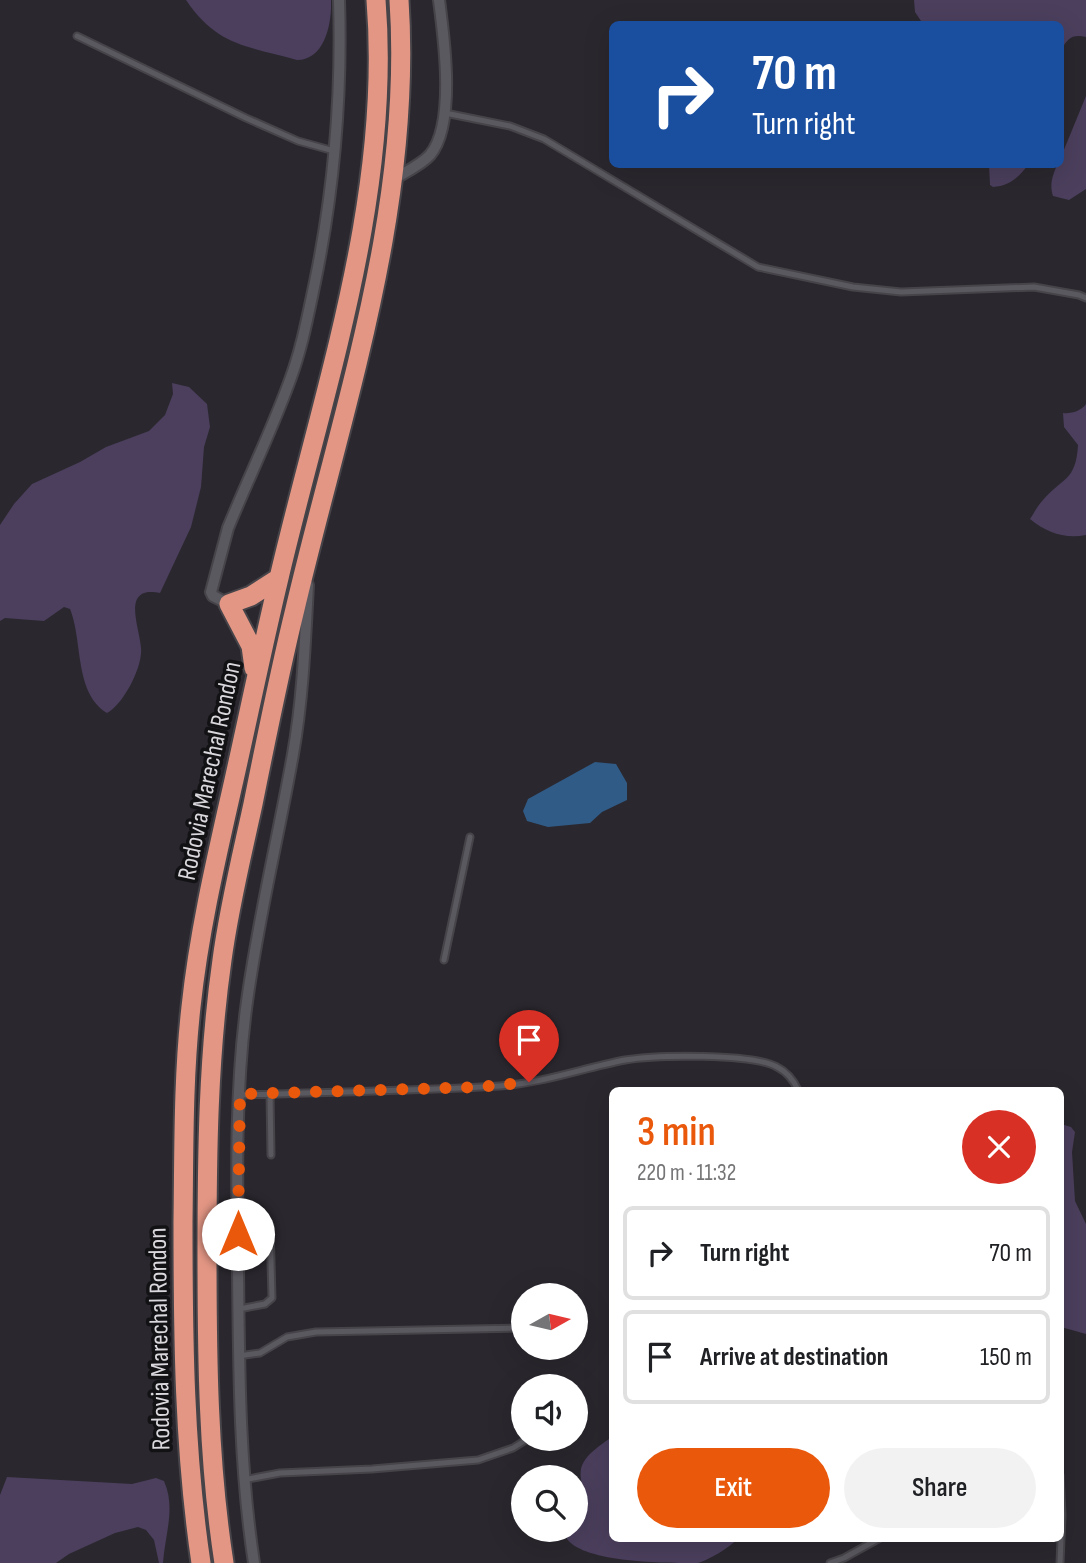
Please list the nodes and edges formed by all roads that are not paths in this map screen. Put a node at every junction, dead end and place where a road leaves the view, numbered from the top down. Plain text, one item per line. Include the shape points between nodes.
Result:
1 (339, 0) edge
2 (376, 0) edge
3 (399, 0) edge
4 (439, 0) edge
5 (77, 36) dead end
6 (445, 113) junction
7 (334, 151) junction
8 (394, 179) junction
9 (1086, 299) edge
10 (311, 538) junction
11 (279, 578) junction
12 (229, 604) junction
13 (254, 686) junction
14 (470, 837) dead end
15 (444, 960) dead end
16 (796, 1087) edge
17 (240, 1094) junction
18 (270, 1094) junction
19 (271, 1155) dead end
20 (270, 1225) dead end
21 (238, 1309) junction
22 (511, 1328) edge
23 (238, 1356) junction
24 (511, 1449) edge
25 (243, 1480) junction
26 (873, 1542) edge
27 (1061, 1542) edge
28 (201, 1563) edge
29 (224, 1563) edge
30 (254, 1563) edge
31 (831, 1563) edge
32 (1060, 1563) edge

1 - 7 street
2 - 11 highway, Rodovia Marechal Rondon via 377,105 359,247
3 - 8 highway, Rodovia Marechal Rondon via 400,104
4 - 6 street
5 - 7 lane via 246,118
6 - 8 street via 430,155
6 - 9 lane via 510,126 544,139 758,267 901,292 1034,287
7 - 12 street via 327,223 305,333 290,381 228,528 213,583 213,596
8 - 10 highway, Rodovia Marechal Rondon via 374,290
10 - 17 street via 301,701 246,1009
10 - 29 highway, Rodovia Marechal Rondon via 235,888 209,1074 206,1340
11 - 12 highway
11 - 13 highway, Rodovia Marechal Rondon
12 - 13 highway via 251,646
13 - 28 highway, Rodovia Marechal Rondon via 198,954 186,1071 183,1341 186,1432
14 - 15 lane
16 - 18 lane via 778,1067 762,1062 662,1057 626,1060 503,1086
17 - 18 lane
17 - 21 street
18 - 19 lane
20 - 21 lane via 272,1298
21 - 23 street
22 - 23 lane via 316,1332 287,1336 260,1353
23 - 25 street
24 - 25 lane via 478,1460 280,1473
25 - 30 street
26 - 31 lane
27 - 32 lane

